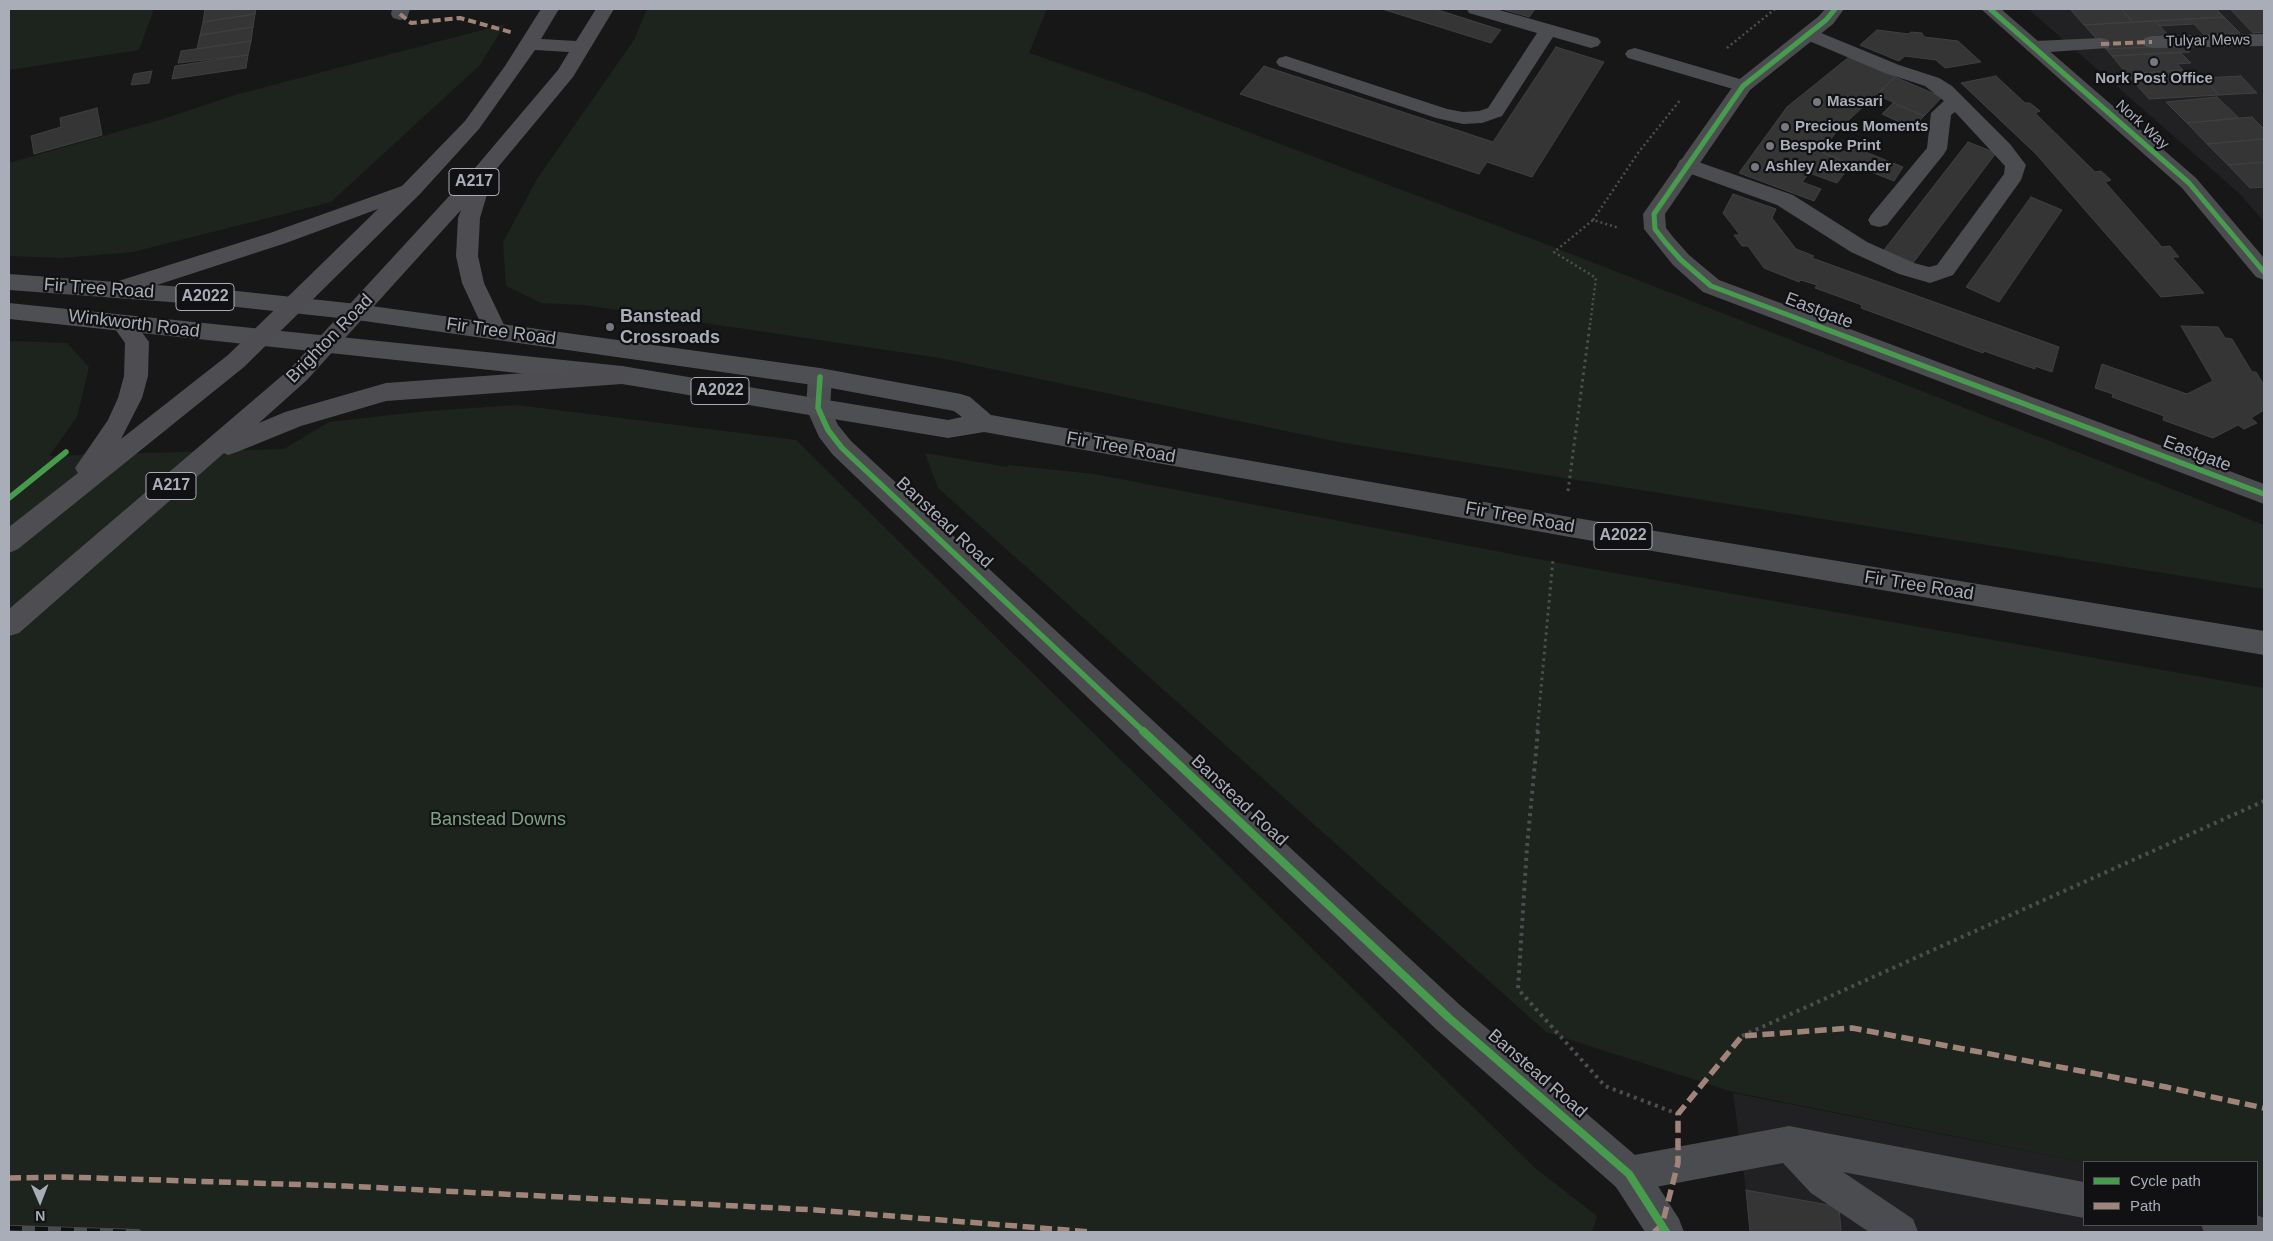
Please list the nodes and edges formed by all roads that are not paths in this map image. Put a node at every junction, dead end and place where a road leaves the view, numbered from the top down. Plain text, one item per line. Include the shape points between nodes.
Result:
1 (550, 9) edge
2 (605, 9) edge
3 (1476, 9) edge
4 (1835, 9) edge
5 (1990, 9) edge
6 (1548, 31) junction
7 (1809, 34) junction
8 (2264, 40) edge
9 (1591, 42) dead end
10 (2152, 42) dead end
11 (529, 44) junction
12 (2101, 44) dead end
13 (582, 47) junction
14 (2035, 47) junction
15 (1636, 54) dead end
16 (1286, 62) dead end
17 (1743, 86) junction
18 (1957, 101) junction
19 (1687, 165) junction
20 (482, 173) junction
21 (412, 189) junction
22 (1879, 220) dead end
23 (2264, 272) edge
24 (9, 282) edge
25 (117, 290) junction
26 (292, 306) junction
27 (9, 311) edge
28 (357, 312) junction
29 (123, 323) junction
30 (495, 331) junction
31 (259, 337) junction
32 (329, 343) junction
33 (622, 375) junction
34 (820, 377) junction
35 (818, 408) junction
36 (984, 423) junction
37 (211, 452) junction
38 (75, 488) junction
39 (2264, 494) edge
40 (9, 542) edge
41 (9, 625) edge
42 (2264, 643) edge
43 (1789, 1144) junction
44 (1629, 1174) junction
45 (2083, 1200) edge
46 (2224, 1226) edge
47 (1666, 1232) edge
48 (1900, 1232) edge
49 (2254, 1232) edge

1 - 11 highway, A217
2 - 13 highway, Brighton Road / A217
3 - 6 street
4 - 7 street, Eastgate
5 - 14 street, Nork Way
6 - 9 street
6 - 16 street via 1495,112 1482,117 1443,114
7 - 17 street, Eastgate
7 - 18 street via 1932,82
8 - 10 street, Tulyar Mews
11 - 13 highway
11 - 21 highway, A217 via 472,125
12 - 14 street
13 - 20 highway, Brighton Road / A217 via 566,73
14 - 23 street, Nork Way via 2189,183
15 - 17 street
17 - 19 street, Eastgate
18 - 19 street via 2016,166 2014,175 1941,273 1925,274 1906,269 1859,247 1785,200
18 - 22 street via 1941,113 1936,149
19 - 39 street, Eastgate via 1654,214 1655,229 1681,260 1711,286
20 - 28 highway, Brighton Road / A217
20 - 30 highway via 469,218 467,256 472,283
21 - 25 highway via 278,238
21 - 26 highway, A217
24 - 25 main road, Fir Tree Road / A2022
25 - 26 main road, Fir Tree Road / A2022
26 - 28 main road, Fir Tree Road / A2022
26 - 31 highway, A217
27 - 29 main road, Winkworth Road / A2022
28 - 30 main road, Fir Tree Road / A2022
28 - 32 highway, Brighton Road / A217
29 - 31 main road, Winkworth Road / A2022
29 - 38 highway via 137,342 137,373 130,398 118,424
30 - 34 main road, Fir Tree Road / A2022
31 - 32 main road, Fir Tree Road / A2022
31 - 38 highway, A217 via 236,361
32 - 33 main road, Fir Tree Road / A2022
32 - 37 highway, Brighton Road / A217
33 - 35 main road, Fir Tree Road / A2022
33 - 37 highway via 386,392 294,419
34 - 35 street, Banstead Road
34 - 36 main road, Fir Tree Road / A2022 via 960,403
35 - 36 main road, Fir Tree Road / A2022 via 948,429
35 - 44 street, Banstead Road via 828,430 865,470 1449,1018
36 - 42 main road, Fir Tree Road / A2022 via 1564,526
37 - 41 highway, Brighton Road / A217
38 - 40 highway, A217
43 - 44 street
43 - 45 street
43 - 48 street via 1824,1180
44 - 47 street, Banstead Road
46 - 49 street

